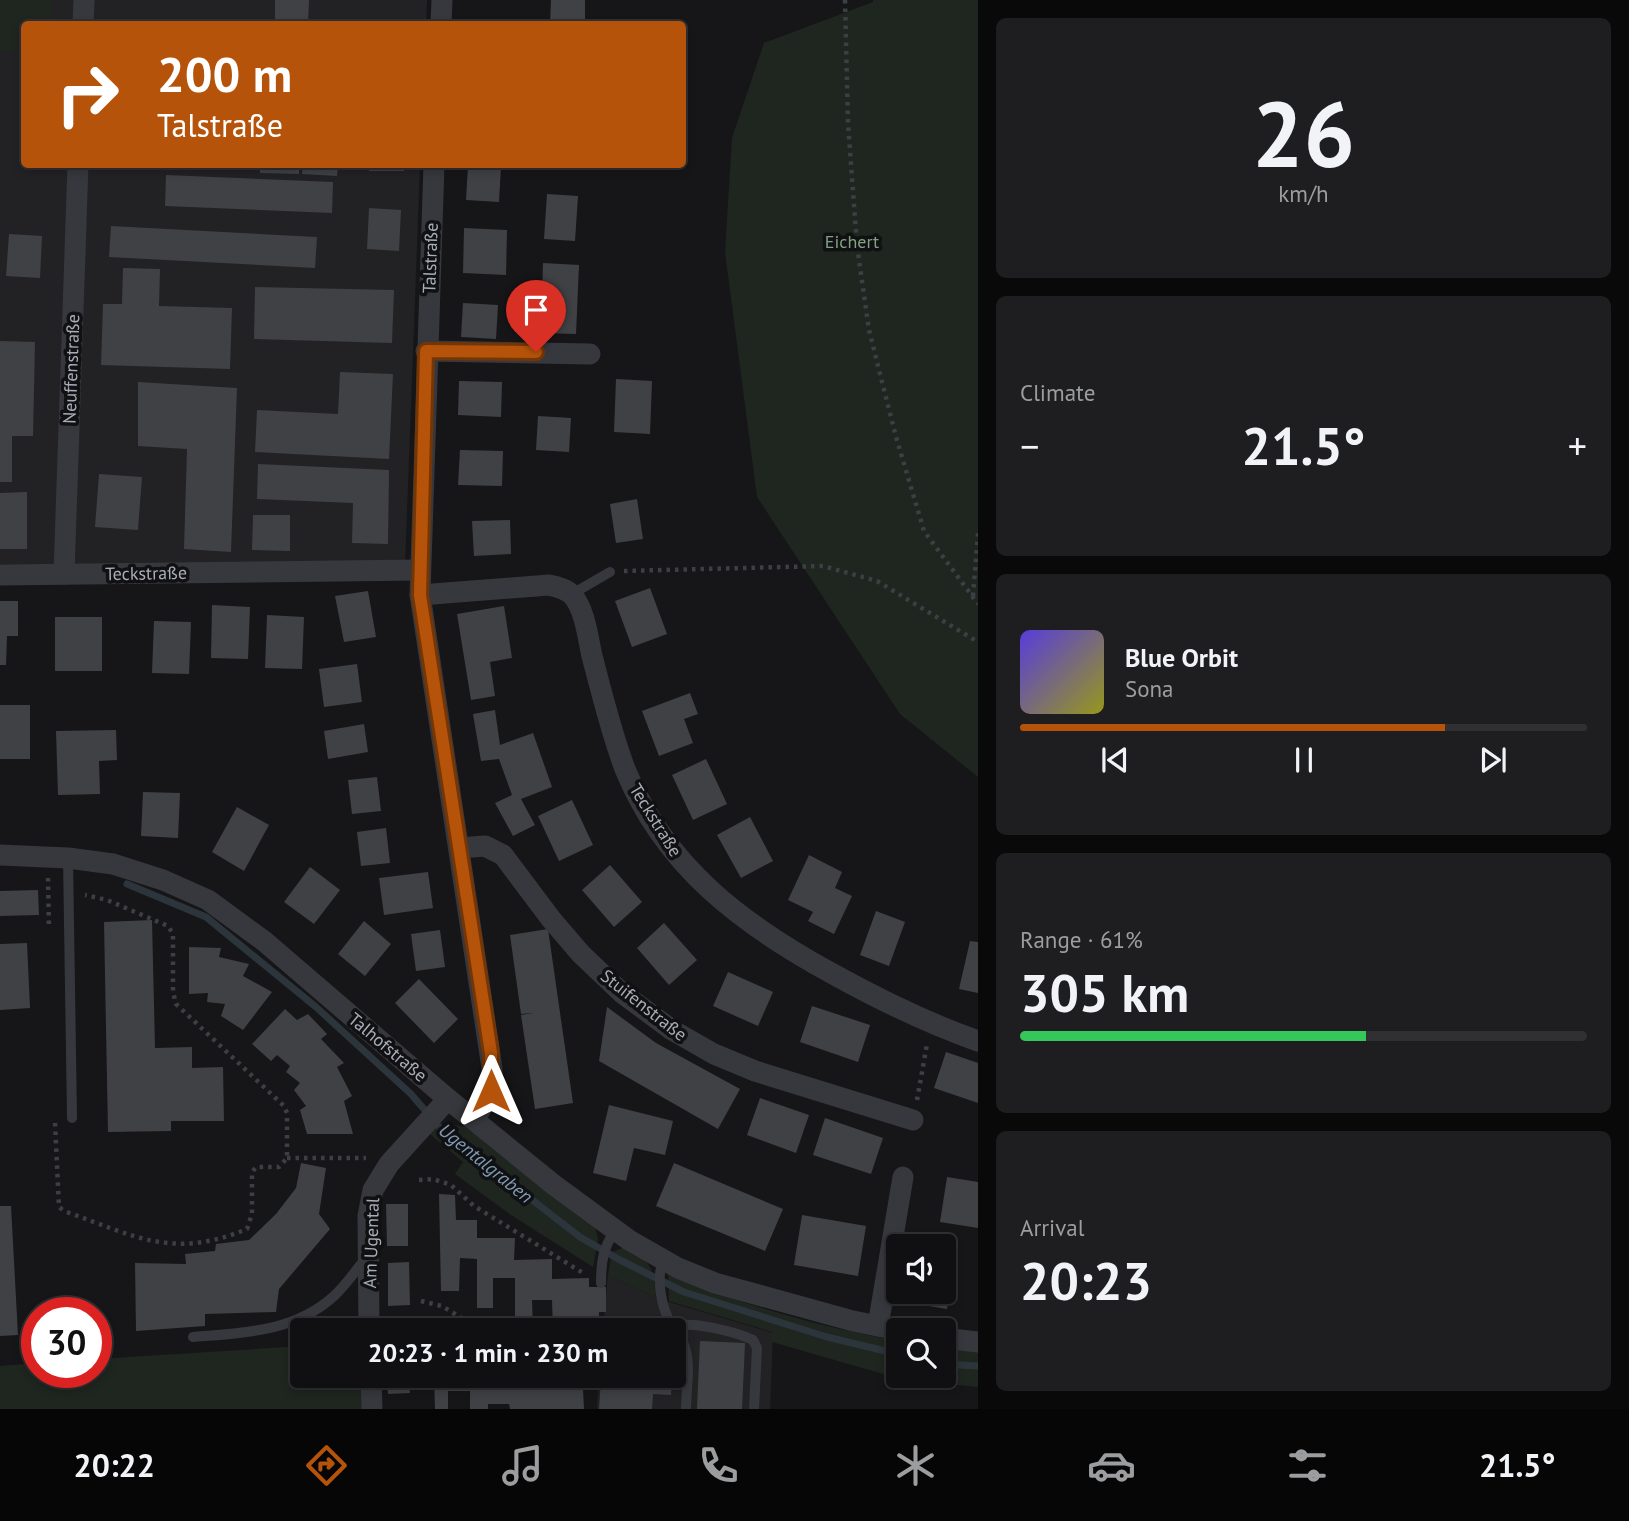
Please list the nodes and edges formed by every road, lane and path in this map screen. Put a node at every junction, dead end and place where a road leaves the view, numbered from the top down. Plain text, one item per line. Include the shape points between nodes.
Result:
1 (83, 0) edge
2 (442, 0) edge
3 (845, 0) edge
4 (83, 21) edge
5 (441, 21) edge
6 (78, 168) edge
7 (434, 168) edge
8 (426, 351) junction
9 (590, 354) dead end
10 (978, 533) edge
11 (419, 570) junction
12 (635, 571) dead end
13 (610, 572) dead end
14 (0, 575) edge
15 (64, 575) junction
16 (572, 594) junction
17 (420, 595) junction
18 (973, 596) junction
19 (978, 604) edge
20 (978, 642) edge
21 (459, 848) junction
22 (0, 855) edge
23 (58, 857) junction
24 (69, 894) junction
25 (49, 939) dead end
26 (978, 1041) edge
27 (925, 1052) dead end
28 (444, 1104) junction
29 (55, 1117) dead end
30 (72, 1118) dead end
31 (474, 1119) junction
32 (913, 1120) joint
33 (287, 1158) junction
34 (389, 1164) junction
35 (903, 1177) dead end
36 (419, 1180) dead end
37 (613, 1234) junction
38 (368, 1256) junction
39 (662, 1266) junction
40 (583, 1273) dead end
41 (601, 1283) dead end
42 (421, 1301) dead end
43 (369, 1318) edge
44 (462, 1318) edge
45 (669, 1318) edge
46 (889, 1318) edge
47 (686, 1324) edge
48 (886, 1327) edge
49 (193, 1337) dead end
50 (956, 1339) edge
51 (978, 1342) edge
52 (686, 1354) edge
53 (371, 1388) edge
54 (372, 1409) edge
55 (686, 1409) edge
56 (754, 1409) edge

1 - 4 street
2 - 5 street
3 - 18 path via 848,123 869,330 924,531
6 - 15 street, Neuffenstraße
7 - 8 street, Talstraße
8 - 9 street
8 - 11 street, Talstraße
10 - 18 path
11 - 15 street, Teckstraße
11 - 17 street, Talstraße
12 - 20 path via 823,566 877,581
13 - 16 lane
14 - 15 street, Teckstraße
16 - 17 street via 549,585
16 - 26 street, Teckstraße via 626,772 654,824 686,866 743,920 815,964 933,1025
17 - 21 street, Talstraße
18 - 19 path
21 - 31 street, Talstraße via 492,1068 491,1091
21 - 32 street, Stuifenstraße via 485,846 503,855 581,954 622,993 672,1030 755,1071
22 - 23 street, Talhofstraße
23 - 24 lane
23 - 25 path
23 - 28 street, Talhofstraße via 138,872 208,900 264,941
24 - 30 lane
24 - 33 path via 107,900 168,926 173,934 176,1004 284,1106
27 - 32 path
28 - 31 street, Talhofstraße
28 - 34 street, Am Ugental
29 - 33 path via 59,1207 154,1243 206,1243 247,1229 252,1214 252,1172 256,1167 279,1167
31 - 37 street, Talhofstraße
33 - 34 path via 374,1158
34 - 38 street, Am Ugental via 369,1202
35 - 46 street, Talhofstraße
36 - 40 path via 451,1185 474,1206
37 - 39 street, Talhofstraße
37 - 41 lane via 601,1260
38 - 43 street, Am Ugental
38 - 49 lane via 333,1297 296,1322 253,1332
39 - 45 lane via 661,1287
39 - 48 street, Talhofstraße
42 - 44 path via 442,1306
47 - 56 lane via 752,1340 757,1348
50 - 51 street
52 - 55 lane
53 - 54 street

